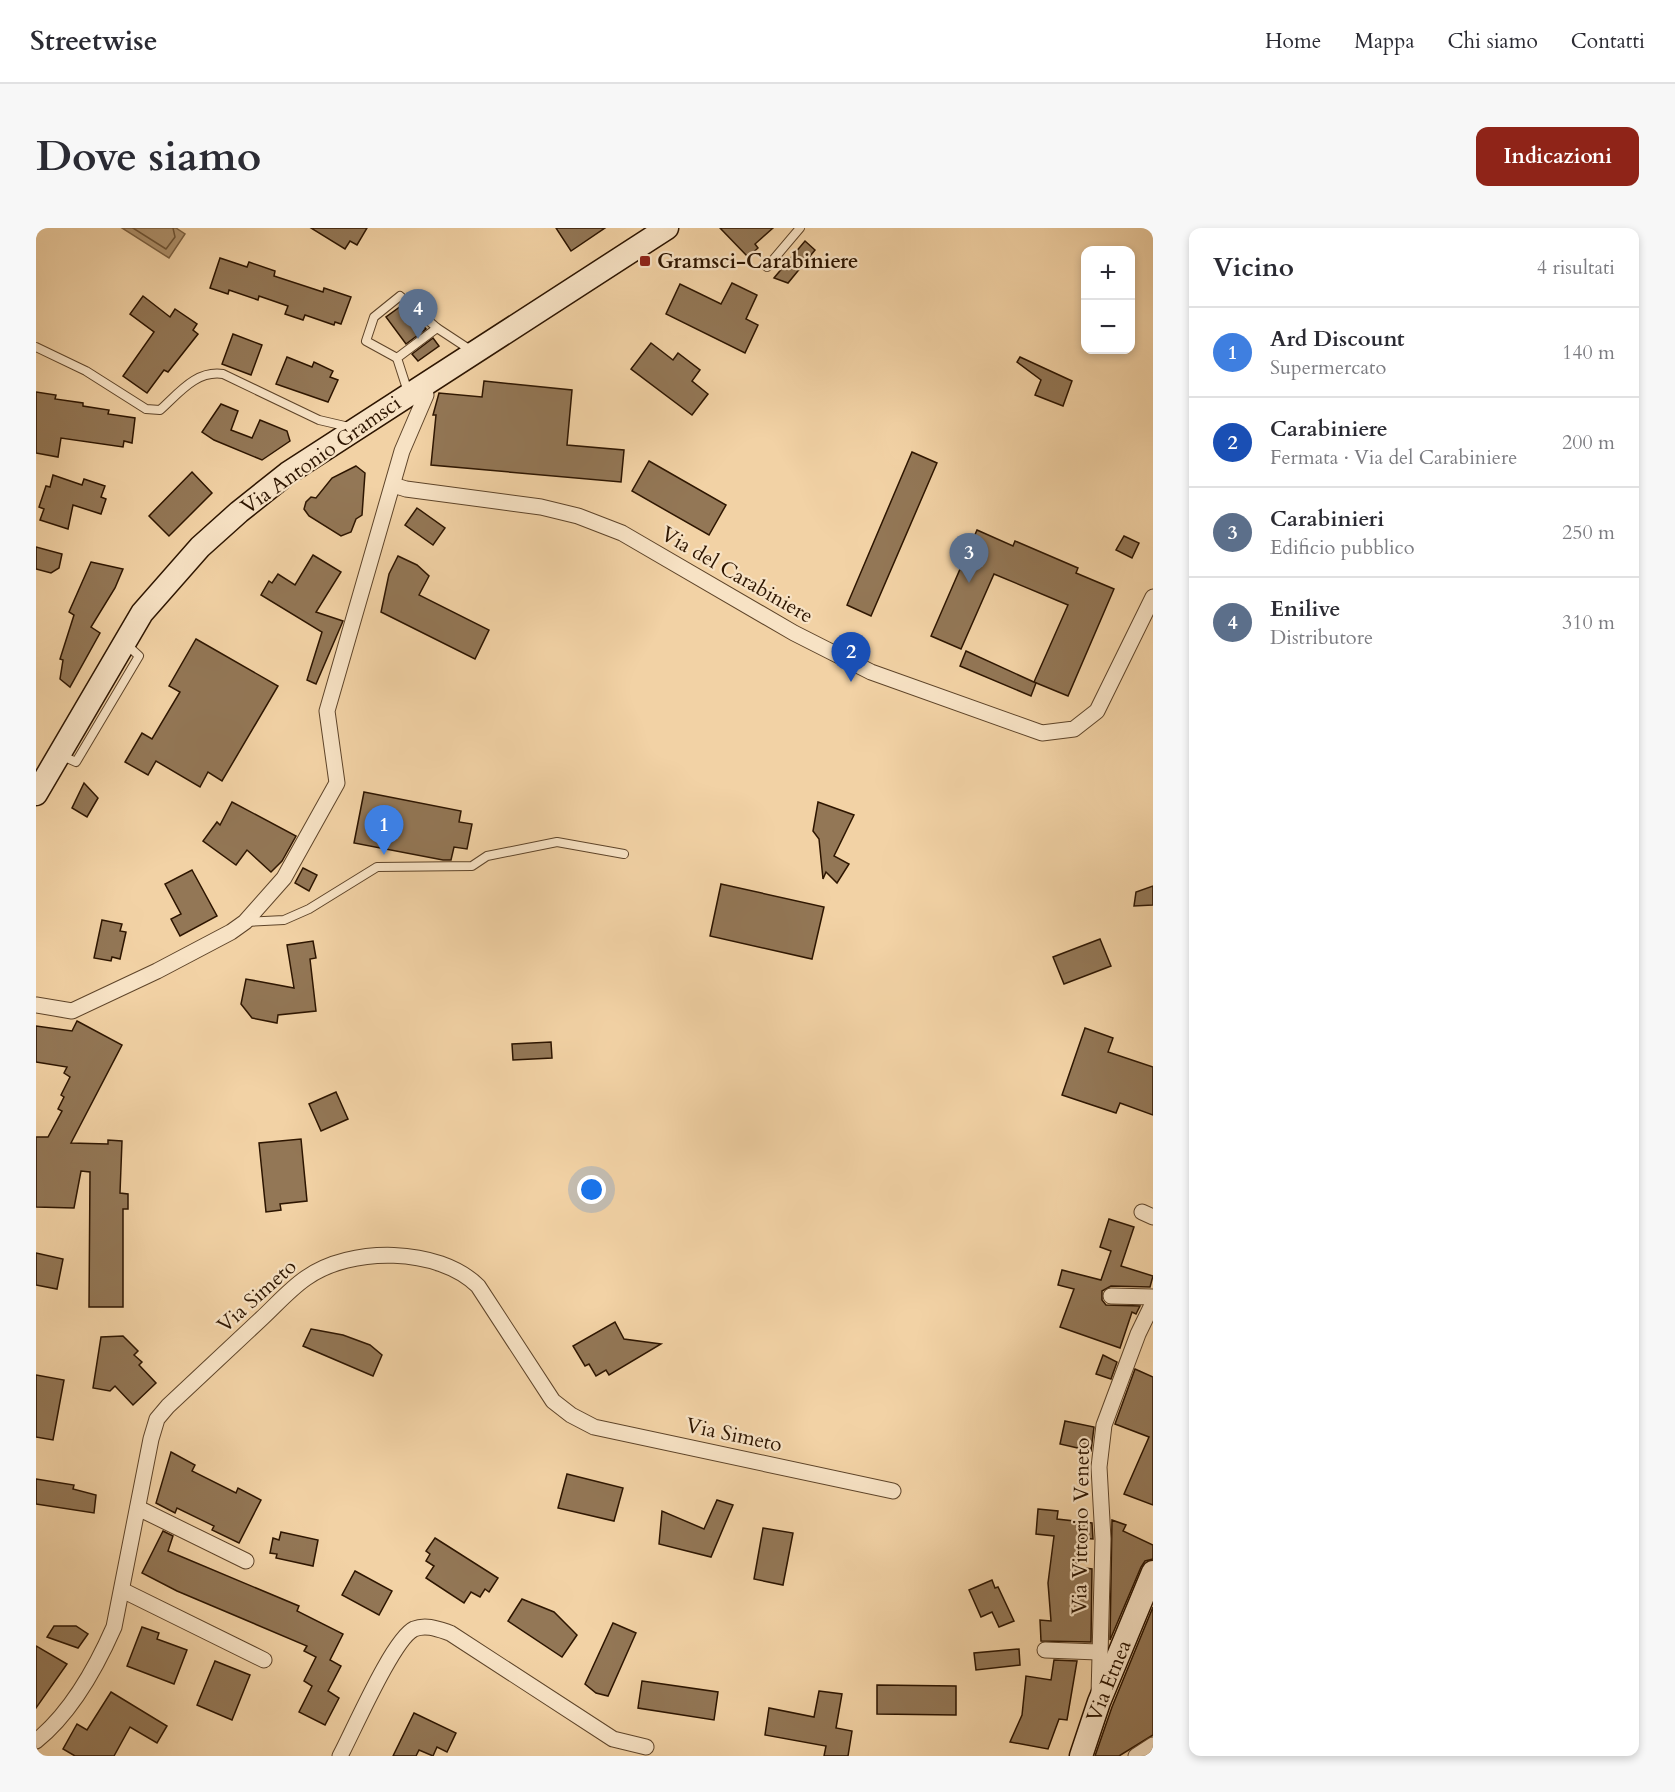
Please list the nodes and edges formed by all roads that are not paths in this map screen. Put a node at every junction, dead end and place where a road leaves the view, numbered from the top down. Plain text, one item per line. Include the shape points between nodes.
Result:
1 (668, 228) edge
2 (800, 228) edge
3 (767, 267) dead end
4 (437, 328) junction
5 (36, 347) edge
6 (474, 352) junction
7 (397, 358) junction
8 (416, 389) junction
9 (357, 428) junction
10 (393, 484) junction
11 (1153, 597) edge
12 (36, 794) edge
13 (624, 854) dead end
14 (245, 922) junction
15 (36, 1005) edge
16 (1111, 1296) dead end
17 (1153, 1297) edge
18 (1153, 1303) edge
19 (893, 1491) dead end
20 (138, 1508) junction
21 (246, 1561) dead end
22 (1153, 1572) edge
23 (122, 1590) junction
24 (1046, 1650) dead end
25 (1098, 1652) junction
26 (264, 1660) dead end
27 (1099, 1702) junction
28 (36, 1741) edge
29 (1153, 1745) edge
30 (646, 1747) dead end
31 (340, 1756) edge
32 (1081, 1756) edge
33 (1136, 1756) edge

1 - 6 main road, Via Antonio Gramsci
2 - 3 lane
4 - 6 lane
4 - 7 lane
4 - 7 lane via 400,296 374,317 366,341
5 - 9 lane via 86,371 146,409 160,410 209,372 223,374 320,420
6 - 8 main road, Via Antonio Gramsci
7 - 8 lane
8 - 9 main road, Via Antonio Gramsci
8 - 10 street via 426,395 402,451
9 - 12 main road, Via Antonio Gramsci via 288,473 223,526 174,574 123,642
10 - 11 street, Via del Carabiniere via 578,516 622,533 794,633 871,672 1042,733 1074,729 1097,711
10 - 14 street via 327,711 337,783 284,878
13 - 14 lane via 557,842 487,856 472,866 377,867 284,920
14 - 15 street via 157,971 72,1011
16 - 17 street
18 - 25 street, Via Vittorio Veneto via 1137,1334 1104,1425 1099,1467 1103,1539
19 - 20 street, Via Simeto via 594,1427 553,1401 478,1286 466,1275 447,1264 384,1254 356,1258 306,1278 168,1406 157,1419 151,1439
20 - 21 street
20 - 23 street, Via Simeto
22 - 27 main road, Via Etnea
23 - 26 street
23 - 28 street, Via Simeto via 114,1627 103,1652 58,1721
24 - 25 street
25 - 27 street, Via Vittorio Veneto
27 - 32 main road, Via Etnea
29 - 33 street
30 - 31 street via 613,1739 450,1633 428,1626 414,1629 397,1646

